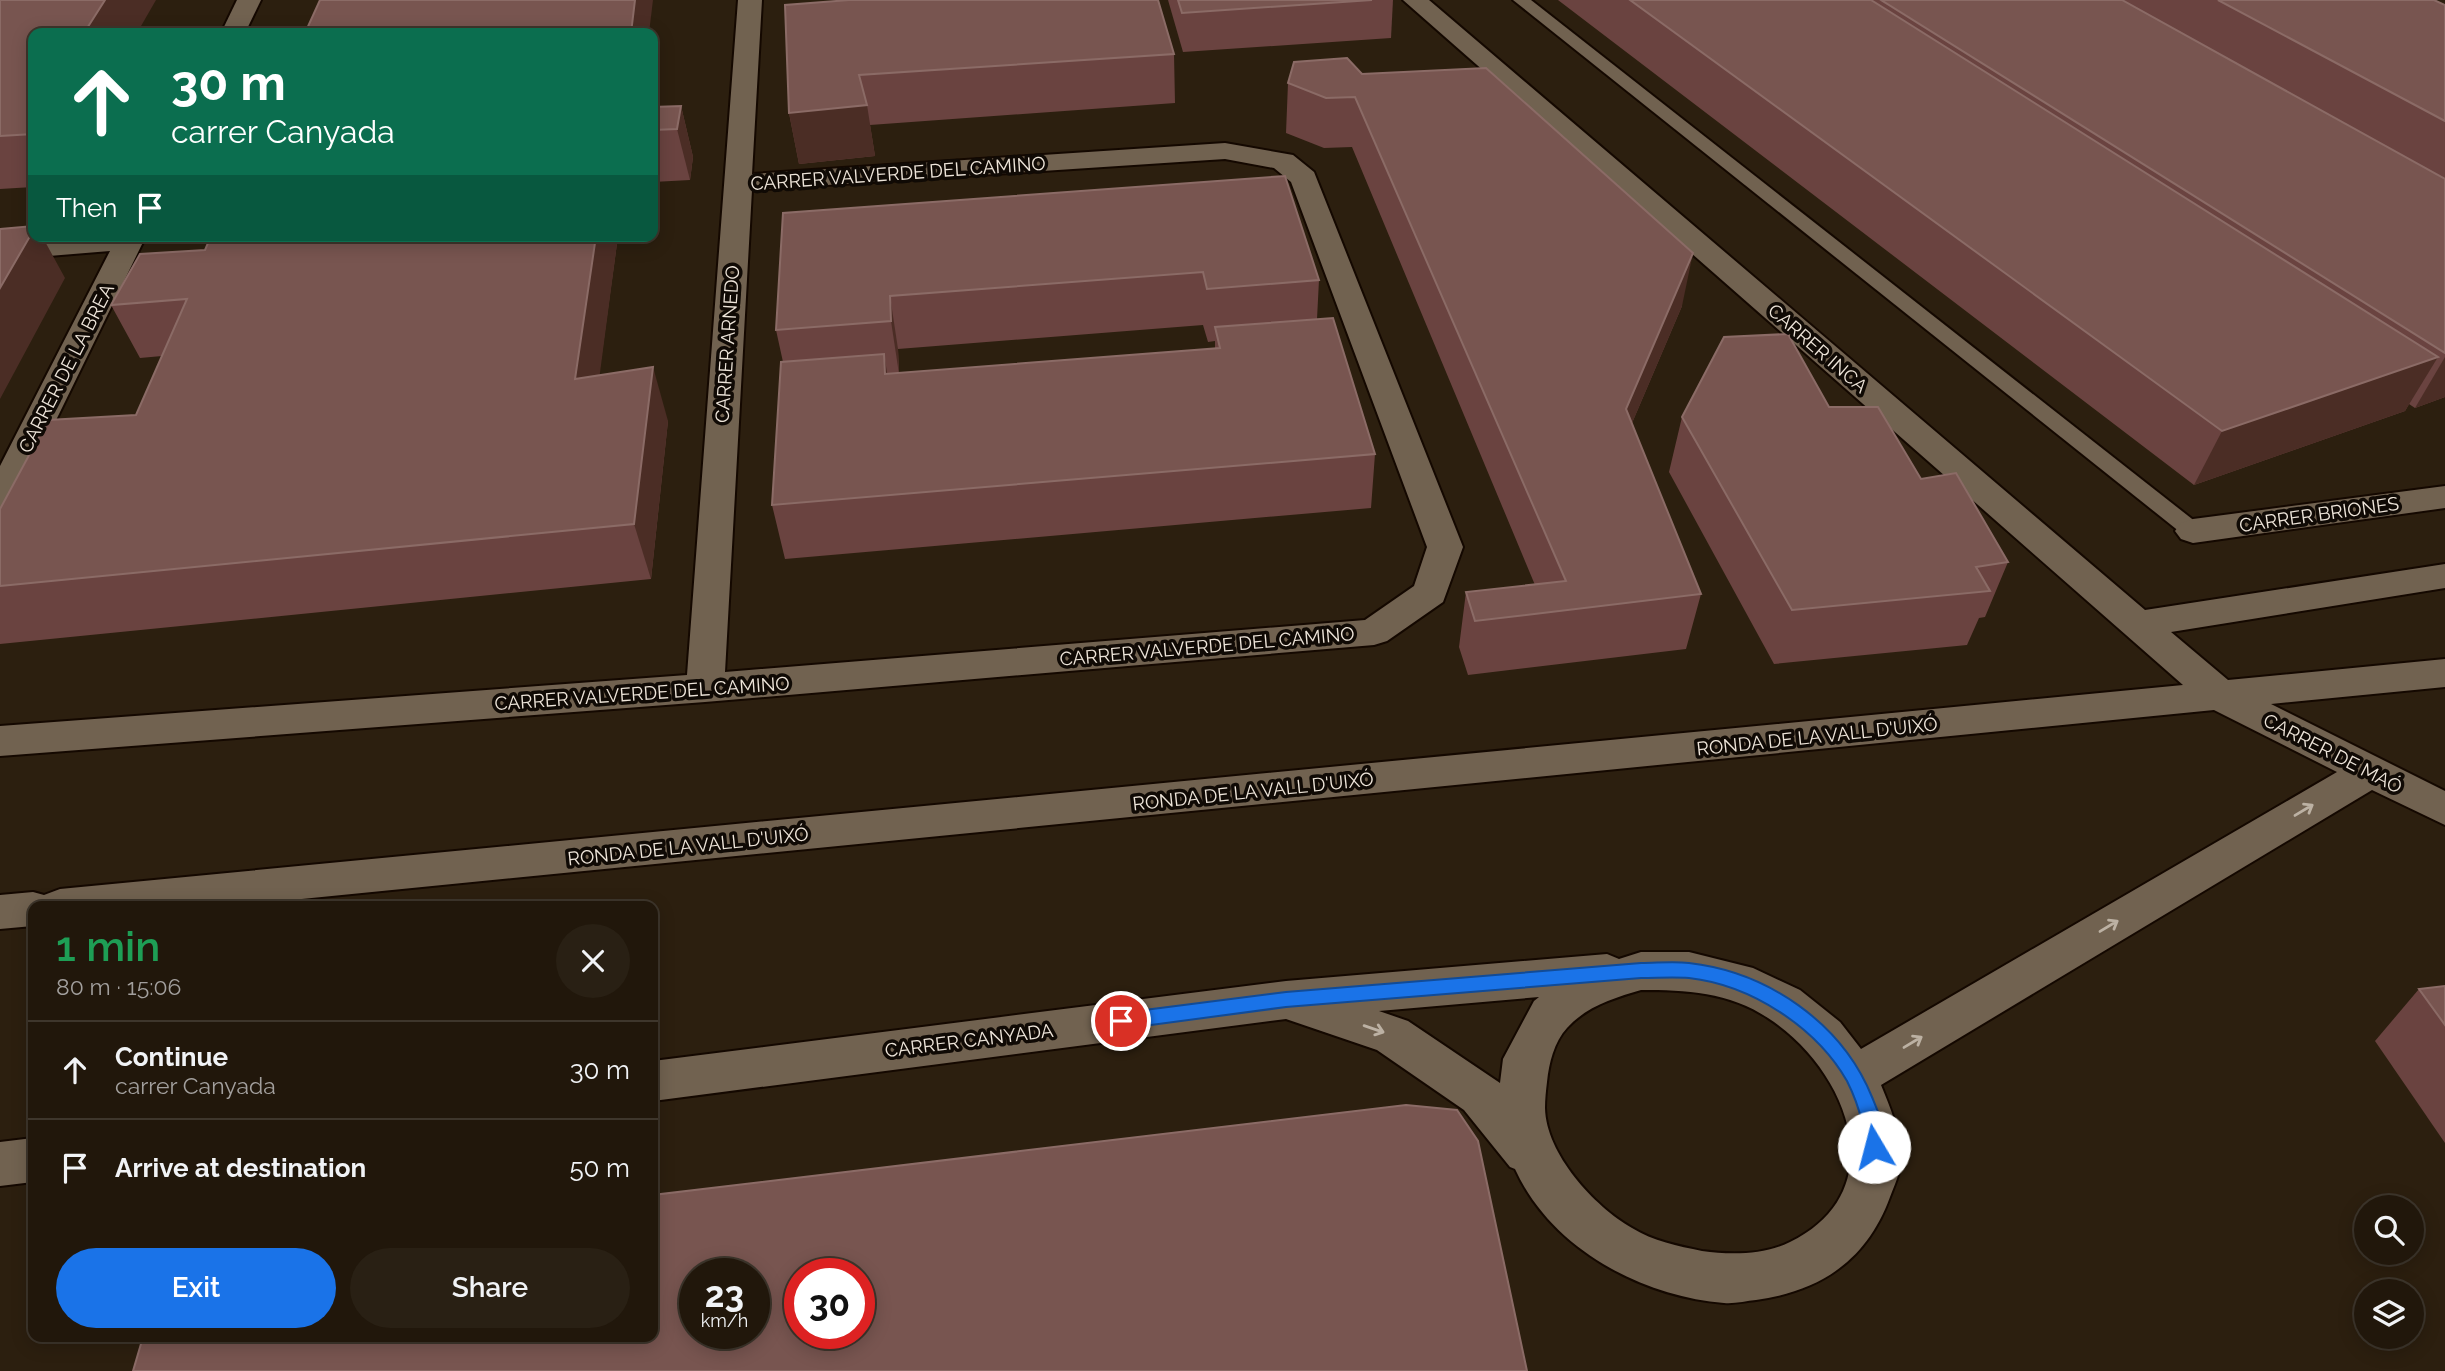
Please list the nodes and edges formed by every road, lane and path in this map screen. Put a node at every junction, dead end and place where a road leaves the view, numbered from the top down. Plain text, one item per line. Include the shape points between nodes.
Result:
1 (249, 0) edge
2 (750, 0) edge
3 (1415, 0) edge
4 (1521, 0) edge
5 (235, 28) edge
6 (738, 183) junction
7 (98, 242) edge
8 (129, 242) edge
9 (0, 251) edge
10 (2445, 497) edge
11 (0, 500) edge
12 (2193, 531) joint
13 (2445, 576) edge
14 (2137, 624) junction
15 (2445, 673) edge
16 (705, 688) junction
17 (2221, 696) junction
18 (0, 741) edge
19 (2370, 772) junction
20 (2445, 809) edge
21 (111, 901) edge
22 (28, 909) edge
23 (0, 912) edge
24 (1641, 971) junction
25 (1286, 1000) junction
26 (1854, 1077) junction
27 (658, 1080) edge
28 (28, 1161) edge
29 (0, 1164) edge
30 (1537, 1164) junction

1 - 5 street
2 - 6 street, CARRER ARNEDO
3 - 14 street, CARRER INCA
4 - 12 lane
6 - 16 street, CARRER ARNEDO
6 - 16 street, CARRER VALVERDE DEL CAMINO via 1225,151 1283,161 1304,178 1445,547 1430,593 1374,632
7 - 9 street
8 - 11 street, CARRER DE LA BREA
10 - 12 street, CARRER BRIONES
13 - 14 street
14 - 17 street, CARRER INCA
15 - 17 street, RONDA DE LA VALL D'UIXÓ
16 - 18 street, CARRER VALVERDE DEL CAMINO
17 - 19 street, CARRER DE MAÓ
17 - 21 street, RONDA DE LA VALL D'UIXÓ
19 - 20 street, CARRER DE MAÓ
26 -> 19 street
22 - 23 street
24 - 25 street, CARRER CANYADA
24 - 26 street, CARRER CANYADA via 1689,971 1737,981 1784,1004 1824,1036
24 - 30 street via 1589,986 1550,1016 1525,1059 1521,1110
25 - 27 street, CARRER CANYADA
25 -> 30 street, CARRER CANYADA via 1392,1035 1481,1095
26 - 30 street, CARRER CANYADA via 1873,1123 1875,1171 1859,1214 1828,1249 1782,1272 1726,1279 1669,1269 1614,1245 1569,1209
28 - 29 street

